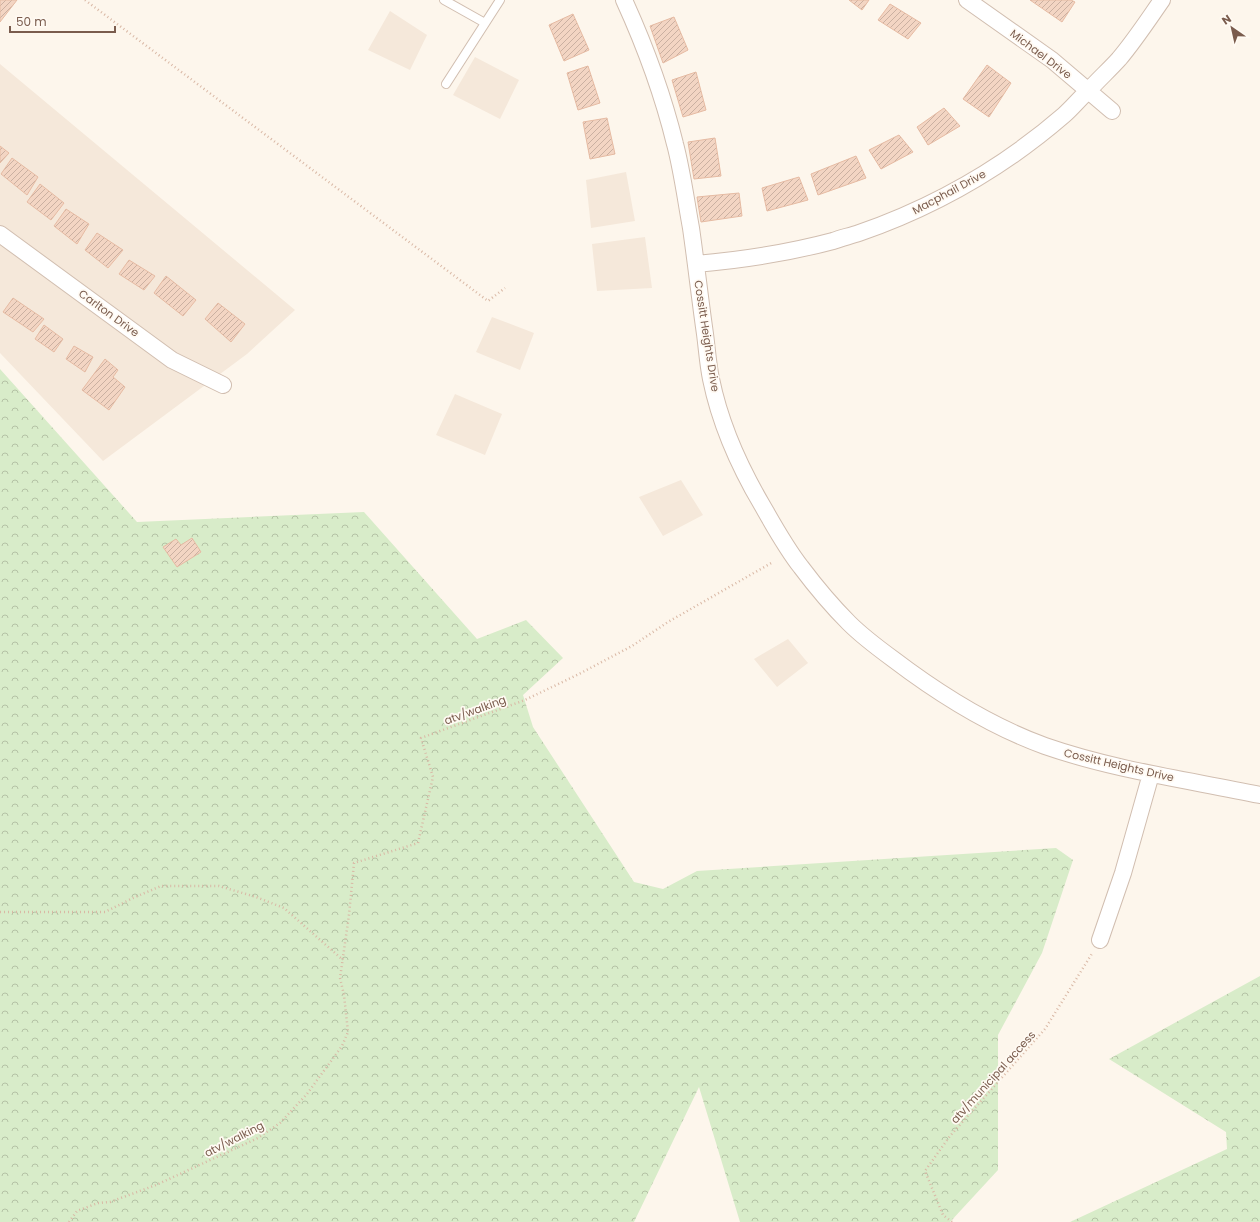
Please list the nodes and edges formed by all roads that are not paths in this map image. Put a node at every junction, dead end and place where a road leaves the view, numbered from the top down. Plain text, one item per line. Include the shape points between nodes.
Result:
1 (444, 0) edge
2 (500, 0) edge
3 (624, 0) edge
4 (967, 0) edge
5 (1162, 0) edge
6 (485, 23) junction
7 (446, 84) dead end
8 (1088, 90) junction
9 (1112, 111) dead end
10 (0, 234) edge
11 (696, 264) junction
12 (223, 385) dead end
13 (1151, 774) junction
14 (1260, 795) edge
15 (1100, 940) road end

1 - 6 lane
2 - 6 lane
3 - 11 street, Cossitt Heights Drive via 646,51 676,145
4 - 8 street, Michael Drive via 1052,60
5 - 8 street, Macphail Drive via 1119,59
6 - 7 lane
8 - 9 street, Michael Drive
8 - 11 street, Macphail Drive via 1065,114 1000,164 964,186 896,219 858,234 805,248 736,261
10 - 12 street, Carlton Drive via 172,360
11 - 13 street, Cossitt Heights Drive via 711,379 722,419 756,495 800,566 824,595 850,623 882,651 933,688 972,711 1045,746
13 - 14 street, Cossitt Heights Drive
13 - 15 street

